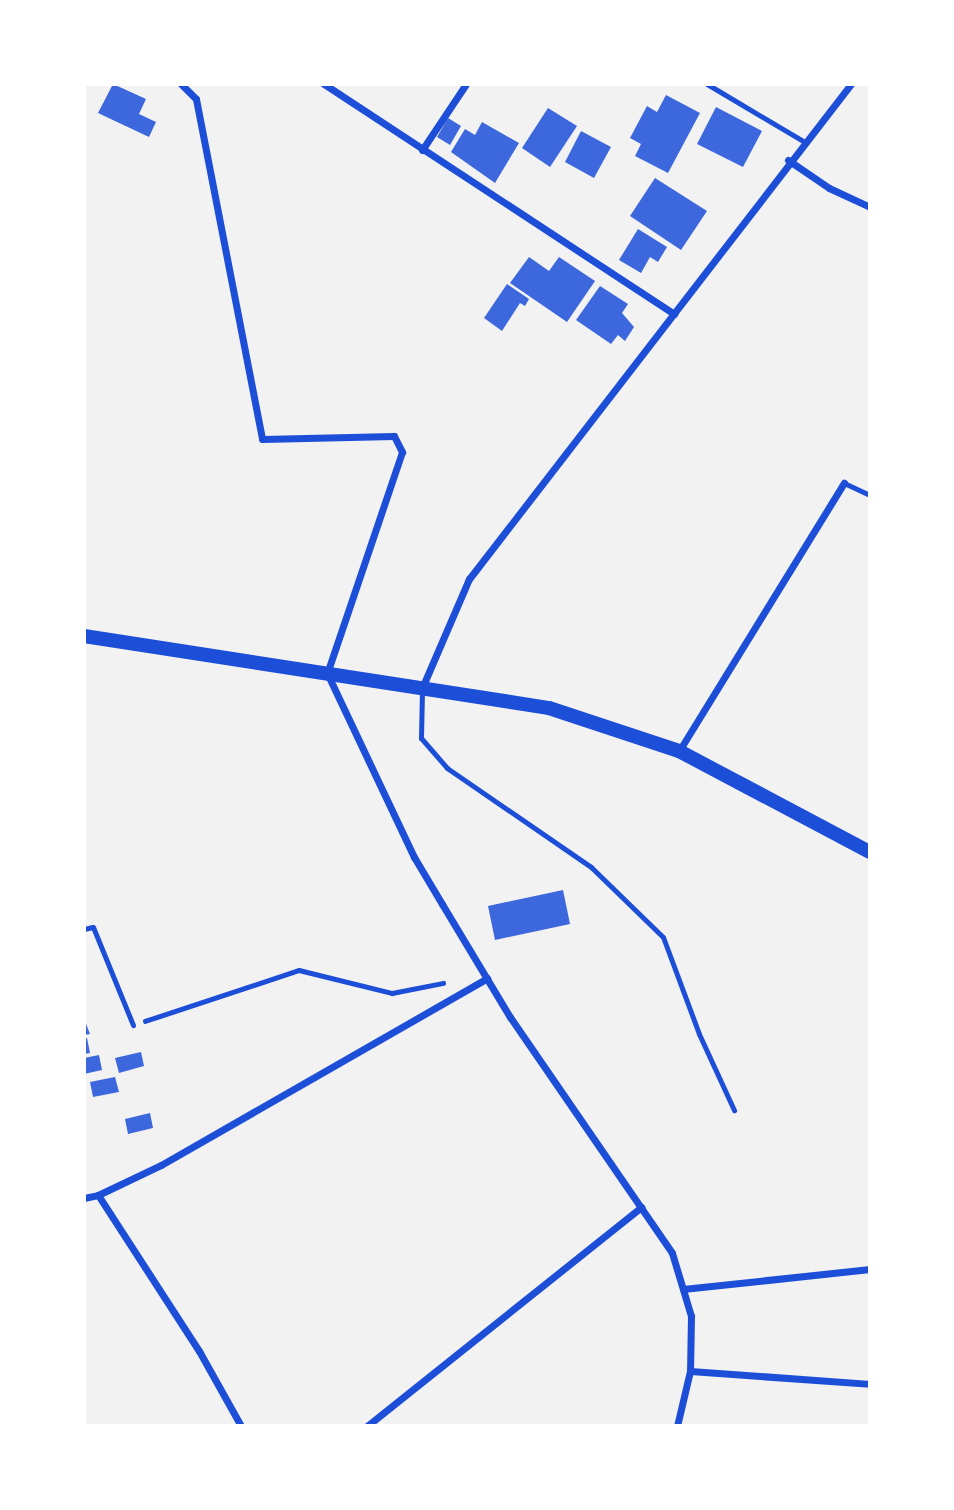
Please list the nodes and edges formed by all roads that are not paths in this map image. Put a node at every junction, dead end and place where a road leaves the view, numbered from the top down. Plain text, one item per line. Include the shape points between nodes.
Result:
1 (181, 84) edge
2 (324, 84) edge
3 (466, 84) edge
4 (707, 84) edge
5 (851, 84) edge
6 (803, 141) junction
7 (422, 150) junction
8 (788, 160) junction
9 (870, 207) edge
10 (674, 314) junction
11 (844, 483) joint
12 (870, 495) edge
13 (84, 636) edge
14 (327, 673) junction
15 (422, 688) junction
16 (679, 751) junction
17 (870, 852) edge
18 (84, 929) edge
19 (486, 976) junction
20 (133, 1025) road end
21 (734, 1110) dead end
22 (97, 1195) junction
23 (84, 1198) edge
24 (641, 1207) junction
25 (870, 1269) edge
26 (683, 1289) junction
27 (690, 1371) junction
28 (870, 1384) edge
29 (241, 1426) edge
30 (367, 1426) edge
31 (677, 1426) edge

1 - 14 street via 196,99 262,439 394,436 402,452
2 - 7 street
3 - 7 street
4 - 6 lane
5 - 6 street
6 - 8 street
7 - 10 street
8 - 9 street via 829,188
8 - 10 street
10 - 15 street via 469,579
11 - 12 lane
11 - 16 street
13 - 14 main road
14 - 15 main road
14 - 19 street via 414,856
15 - 16 main road via 549,708
15 - 21 lane via 421,738 447,768 591,867 663,937 699,1034
16 - 17 main road
18 - 20 lane via 93,927
19 - 22 street via 161,1166
19 - 24 street
22 - 23 street
22 - 29 street via 199,1351
24 - 26 street via 672,1253
24 - 30 street
25 - 26 street
26 - 27 street via 691,1316
27 - 28 street
27 - 31 street

